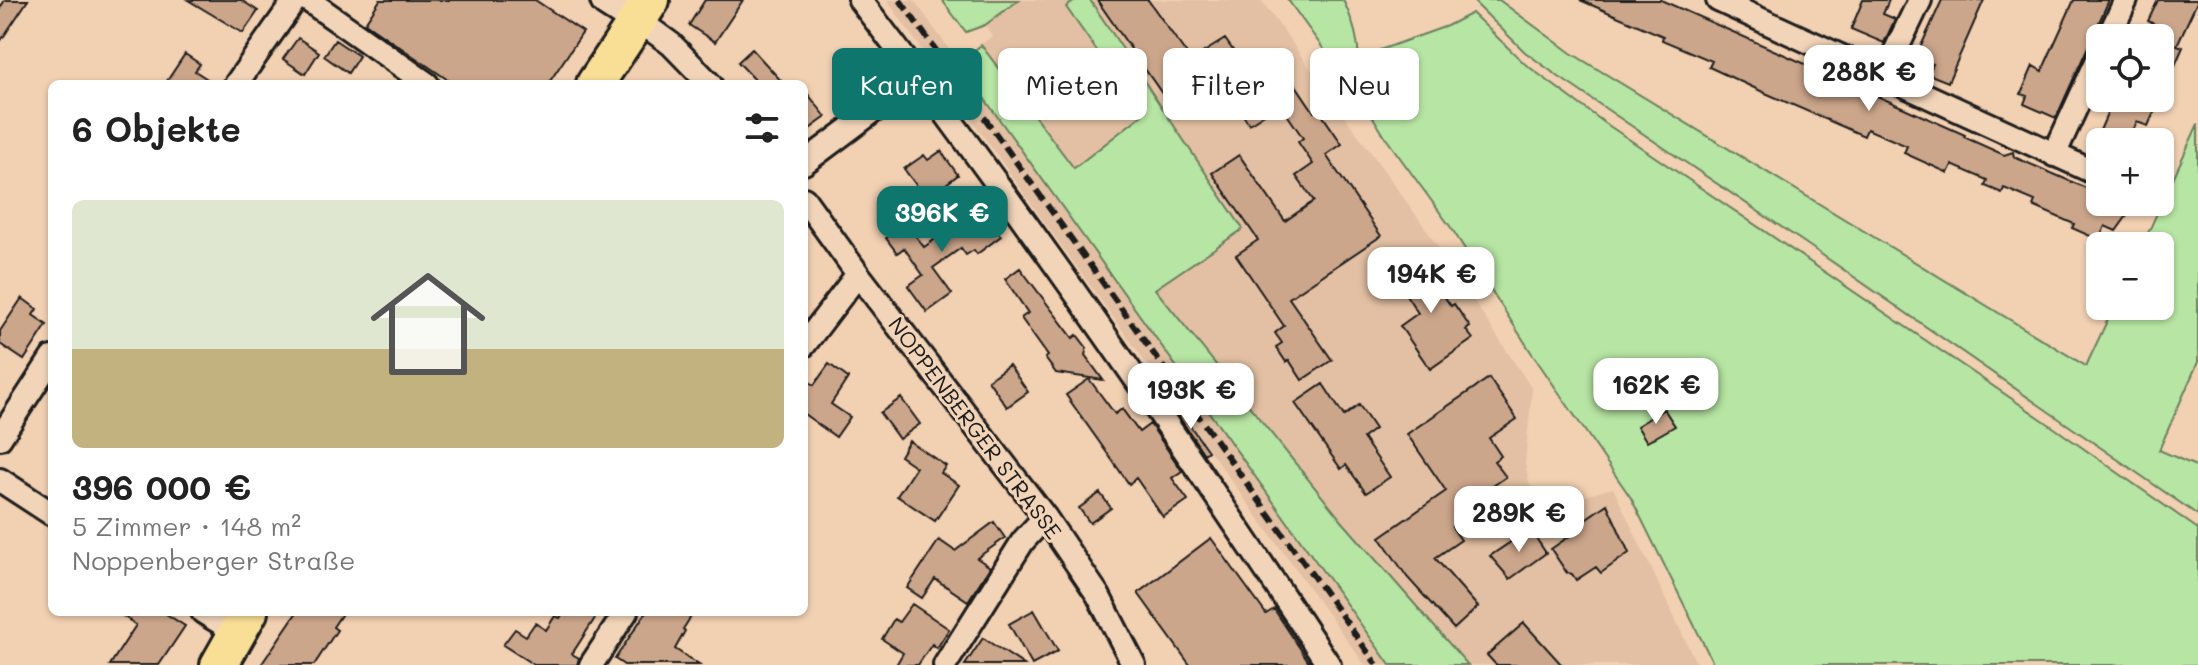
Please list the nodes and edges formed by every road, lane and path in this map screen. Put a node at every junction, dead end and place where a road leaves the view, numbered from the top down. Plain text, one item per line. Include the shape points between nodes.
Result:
1 (295, 0) edge
2 (308, 0) edge
3 (607, 0) edge
4 (860, 0) edge
5 (1920, 0) edge
6 (2126, 0) edge
7 (1722, 1) edge
8 (645, 10) edge
9 (2115, 24) edge
10 (897, 48) edge
11 (1883, 77) junction
12 (239, 80) edge
13 (421, 80) edge
14 (598, 80) edge
15 (706, 80) edge
16 (2086, 85) edge
17 (862, 120) edge
18 (950, 120) edge
19 (2054, 155) junction
20 (808, 160) edge
21 (2086, 169) edge
22 (808, 205) edge
23 (858, 274) junction
24 (808, 340) edge
25 (48, 364) edge
26 (0, 438) edge
27 (0, 480) edge
28 (48, 511) edge
29 (1045, 517) junction
30 (219, 616) edge
31 (623, 616) edge
32 (243, 622) edge
33 (219, 665) edge
34 (591, 665) edge
35 (945, 665) edge
36 (1134, 665) edge
37 (1329, 665) edge

1 - 12 street
2 - 13 street
3 - 8 main road
4 - 10 street
5 - 11 street
6 - 9 street
7 - 11 street
8 - 14 main road
8 - 15 street
11 - 19 street
16 - 19 street
17 - 20 street
18 - 37 street
19 - 21 street
22 - 23 street, NOPPENBERGER STRASSE
23 - 24 street
23 - 29 street, NOPPENBERGER STRASSE
25 - 26 street
27 - 28 street
29 - 35 street via 1023,541
29 - 36 street, NOPPENBERGER STRASSE via 1098,595
30 - 32 street
31 - 34 street
32 - 33 main road

